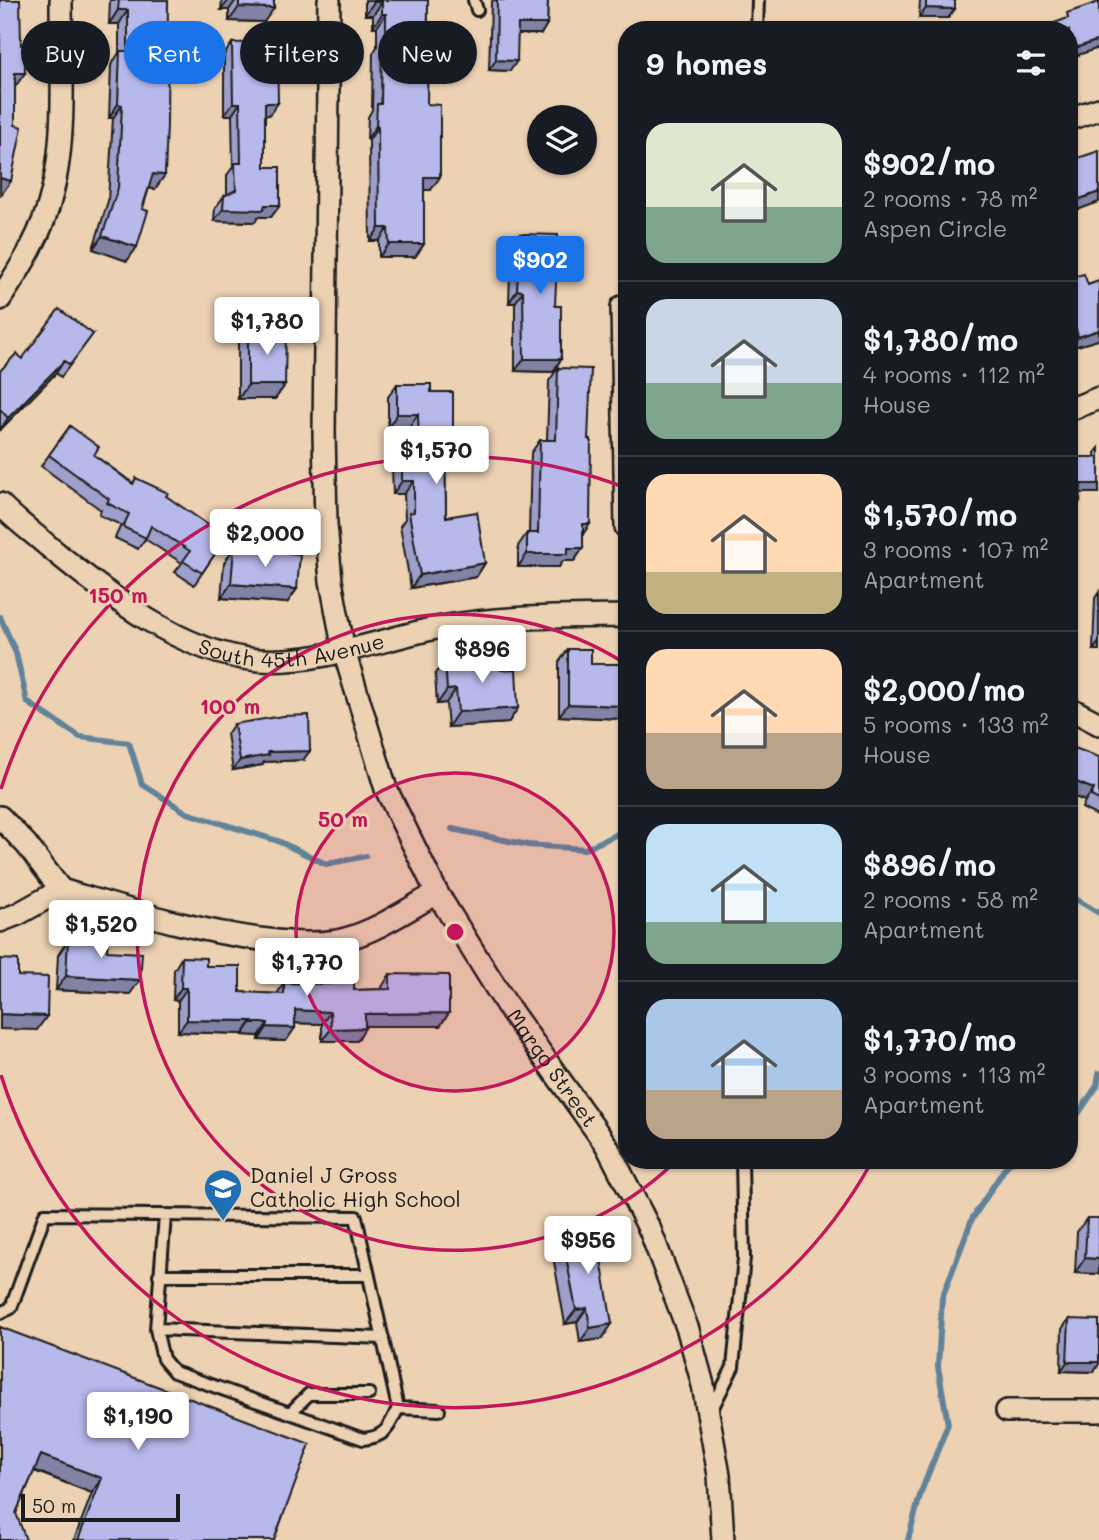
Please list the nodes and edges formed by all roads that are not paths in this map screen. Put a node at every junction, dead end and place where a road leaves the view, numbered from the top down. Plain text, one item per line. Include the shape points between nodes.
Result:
1 (61, 0) edge
2 (328, 0) edge
3 (758, 0) edge
4 (757, 21) edge
5 (0, 299) edge
6 (1099, 398) edge
7 (1078, 406) edge
8 (0, 504) edge
9 (618, 616) edge
10 (344, 651) junction
11 (1078, 713) edge
12 (1099, 724) edge
13 (0, 817) edge
14 (61, 890) junction
15 (437, 893) junction
16 (0, 921) edge
17 (618, 1168) edge
18 (618, 1169) edge
19 (742, 1169) edge
20 (166, 1216) junction
21 (159, 1275) junction
22 (368, 1275) junction
23 (0, 1313) edge
24 (156, 1329) junction
25 (383, 1338) junction
26 (369, 1394) dead end
27 (398, 1408) junction
28 (439, 1410) dead end
29 (1007, 1411) dead end
30 (1099, 1411) edge
31 (290, 1413) junction
32 (710, 1413) junction
33 (723, 1540) edge

1 - 5 street via 60,138 52,194 27,258
2 - 10 street, Margo Street via 326,524
3 - 4 lane
6 - 7 street
8 - 10 street, South 45th Avenue via 82,574 141,615 208,649 260,660
9 - 10 street, South 45th Avenue via 516,618 438,628
10 - 15 street, Margo Street via 386,789
11 - 12 street
13 - 14 street
14 - 15 street via 235,936 307,944 369,931
14 - 16 street
15 - 17 street, Margo Street
18 - 32 street, Margo Street via 654,1242 688,1330
19 - 32 lane via 744,1258 733,1367
20 - 21 lane
20 - 22 lane via 356,1217
20 - 23 lane via 45,1214 11,1308
21 - 22 lane
21 - 24 lane
22 - 25 lane
24 - 25 lane
24 - 31 lane via 163,1359 174,1372
25 - 27 lane
26 - 31 lane via 309,1394
27 - 28 lane
27 - 31 lane via 388,1429 377,1438 363,1439
29 - 30 street
32 - 33 street, Margo Street

